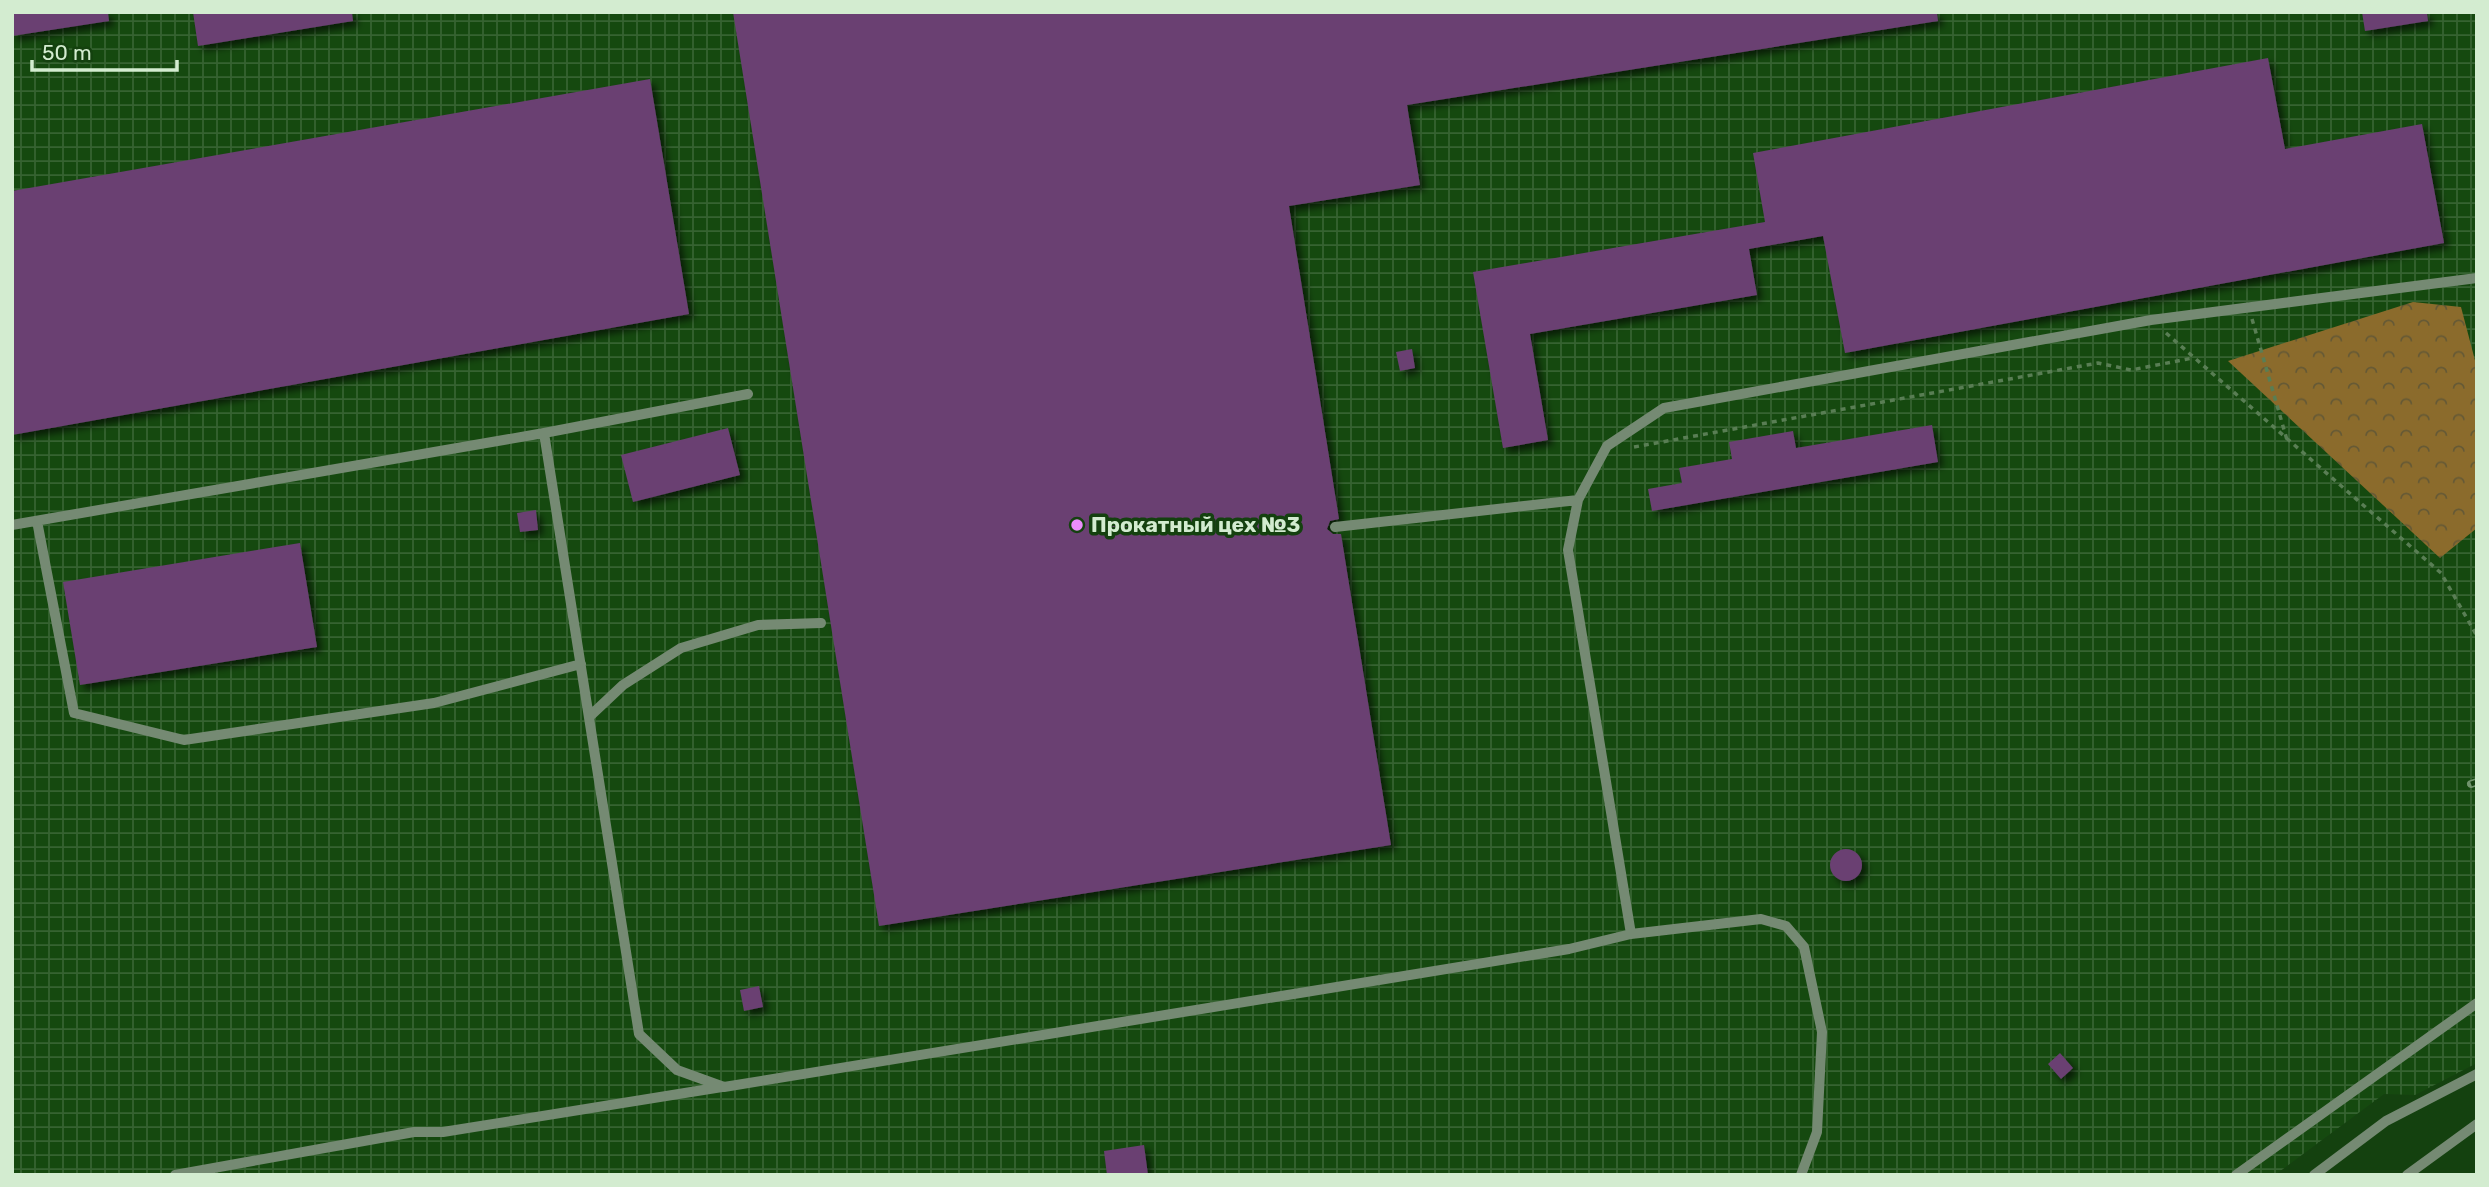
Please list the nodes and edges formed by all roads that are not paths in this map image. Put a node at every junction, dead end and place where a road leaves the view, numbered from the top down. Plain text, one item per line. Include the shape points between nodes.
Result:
1 (2477, 278) edge
2 (748, 394) dead end
3 (544, 433) junction
4 (1578, 500) junction
5 (37, 521) junction
6 (12, 525) edge
7 (1335, 527) dead end
8 (821, 623) dead end
9 (581, 664) junction
10 (589, 717) junction
11 (1631, 934) junction
12 (2477, 1003) edge
13 (2477, 1074) edge
14 (724, 1087) junction
15 (2477, 1124) edge
16 (175, 1175) edge
17 (1801, 1175) edge
18 (2236, 1175) edge
19 (2314, 1175) edge
20 (2407, 1175) edge

1 - 4 lane via 2151,320 1664,408 1607,446
2 - 3 lane
3 - 5 lane
3 - 9 lane
4 - 7 lane
4 - 11 lane via 1568,550
5 - 6 lane
5 - 9 lane via 74,713 184,740 434,703
8 - 10 lane via 758,625 681,648 623,685
9 - 10 lane
10 - 14 lane via 639,1034 677,1070
11 - 14 lane via 1569,949
11 - 17 lane via 1762,919 1786,926 1804,947 1822,1032 1817,1132
12 - 18 lane
13 - 19 lane via 2386,1121
14 - 16 lane via 443,1132 414,1132
15 - 20 lane

